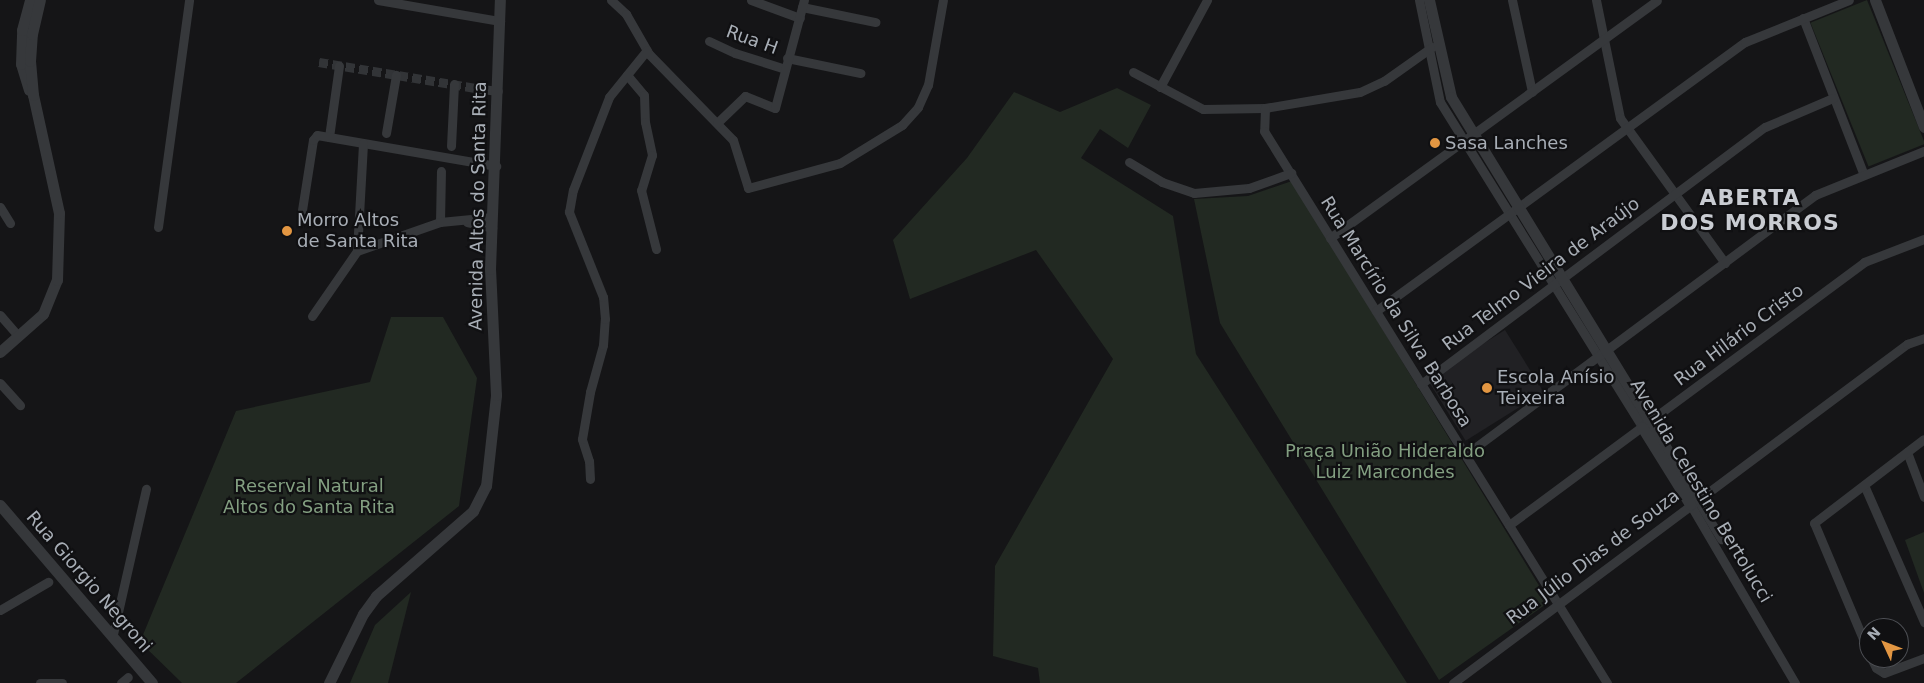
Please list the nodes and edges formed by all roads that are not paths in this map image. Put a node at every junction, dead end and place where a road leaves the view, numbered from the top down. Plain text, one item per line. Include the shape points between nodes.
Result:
1 (30, 0) edge
2 (40, 0) edge
3 (189, 0) edge
4 (378, 0) edge
5 (500, 0) edge
6 (610, 0) edge
7 (751, 0) edge
8 (943, 0) edge
9 (1207, 0) edge
10 (1419, 0) edge
11 (1429, 0) edge
12 (1512, 0) edge
13 (1596, 0) edge
14 (1657, 0) edge
15 (1849, 0) edge
16 (1875, 0) edge
17 (803, 3) edge
18 (800, 18) junction
19 (1803, 18) junction
20 (500, 21) junction
21 (875, 22) dead end
22 (1603, 38) junction
23 (709, 41) dead end
24 (1434, 47) junction
25 (647, 50) junction
26 (788, 58) junction
27 (339, 66) dead end
28 (785, 69) junction
29 (1133, 72) dead end
30 (860, 73) dead end
31 (396, 75) dead end
32 (627, 75) junction
33 (454, 84) dead end
34 (1160, 87) junction
35 (482, 89) tunnel mouth
36 (498, 91) junction
37 (1532, 92) junction
38 (33, 95) junction
39 (1833, 98) junction
40 (1264, 108) junction
41 (717, 123) junction
42 (1924, 127) edge
43 (1627, 128) junction
44 (386, 134) dead end
45 (329, 137) junction
46 (1468, 139) junction
47 (363, 144) junction
48 (451, 146) dead end
49 (1924, 151) edge
50 (1129, 162) dead end
51 (496, 166) junction
52 (441, 171) dead end
53 (1291, 173) junction
54 (1864, 175) junction
55 (1677, 193) junction
56 (0, 207) edge
57 (302, 210) dead end
58 (1515, 211) junction
59 (440, 222) junction
60 (10, 223) dead end
61 (492, 223) junction
62 (158, 227) dead end
63 (1330, 238) junction
64 (1924, 239) edge
65 (656, 248) dead end
66 (357, 251) junction
67 (1725, 263) junction
68 (1558, 282) junction
69 (1376, 311) junction
70 (0, 314) edge
71 (312, 316) dead end
72 (18, 336) junction
73 (1924, 338) edge
74 (0, 352) edge
75 (1602, 354) junction
76 (0, 382) edge
77 (1421, 384) junction
78 (20, 405) dead end
79 (1646, 424) junction
80 (1924, 439) edge
81 (1907, 452) junction
82 (1465, 455) junction
83 (590, 478) dead end
84 (1864, 485) junction
85 (146, 489) dead end
86 (1924, 497) edge
87 (1693, 502) junction
88 (1, 506) edge
89 (1509, 525) junction
90 (1721, 539) dead end
91 (48, 582) dead end
92 (1557, 604) junction
93 (0, 610) edge
94 (1924, 622) edge
95 (1859, 630) edge
96 (112, 634) junction
97 (1924, 658) edge
98 (1909, 664) edge
99 (1877, 668) edge
100 (1897, 668) edge
101 (40, 683) edge
102 (62, 683) edge
103 (152, 683) edge
104 (330, 683) edge
105 (1453, 683) edge
106 (1607, 683) edge
107 (1795, 683) edge

1 - 38 street via 22,30 21,64
2 - 38 street via 32,34
3 - 62 street
4 - 20 street
5 - 20 street, Avenida Altos do Santa Rita
6 - 25 street via 626,14
7 - 18 street
8 - 41 street via 928,85 918,107 902,125 840,163 748,188 733,140
9 - 34 street
10 - 24 street, Avenida Celestino Bertolucci
11 - 24 street, Avenida Celestino Bertolucci
12 - 37 street
13 - 22 street
14 - 22 street
15 - 19 street
16 - 42 street
17 - 18 street
17 - 21 street
18 - 26 street
19 - 39 street
19 - 43 street via 1745,42
20 - 36 street, Avenida Altos do Santa Rita
22 - 37 street
22 - 43 street via 1620,118
23 - 28 street, Rua H
24 - 40 street via 1384,82 1360,92
24 - 46 street, Avenida Celestino Bertolucci
25 - 32 street
25 - 41 street
26 - 28 street
26 - 30 street
27 - 45 street
28 - 41 street via 775,108 745,96
29 - 34 street
31 - 44 street
32 - 65 street via 644,96 645,122 652,155 641,190
32 - 83 street via 609,97 599,118 569,212 603,297 605,319 603,345 582,439
33 - 48 street
34 - 40 street via 1203,108
35 - 36 street
36 - 51 street, Avenida Altos do Santa Rita
37 - 46 street
38 - 72 street via 59,213 57,280 43,314
39 - 54 street
39 - 55 street, Rua Telmo Vieira de Araújo via 1765,127
40 - 53 street, Rua Marcírio da Silva Barbosa via 1264,131
43 - 55 street
43 - 58 street
45 - 47 street
45 - 57 street via 314,138
46 - 58 street, Avenida Celestino Bertolucci
46 - 63 street
47 - 51 street
47 - 66 street
49 - 54 street
50 - 53 street via 1162,182 1194,193 1249,188
51 - 61 street, Avenida Altos do Santa Rita
52 - 59 street
53 - 63 street, Rua Marcírio da Silva Barbosa
54 - 67 street via 1815,196
55 - 67 street
55 - 68 street, Rua Telmo Vieira de Araújo
56 - 60 street
58 - 68 street, Avenida Celestino Bertolucci
58 - 69 street
59 - 61 street
59 - 66 street
61 - 104 street, Avenida Altos do Santa Rita via 491,327 496,395 492,453 481,500 473,511 376,596 363,614
63 - 69 street, Rua Marcírio da Silva Barbosa
64 - 79 street, Rua Hilário Cristo via 1864,262
66 - 71 street
67 - 75 street
68 - 75 street, Avenida Celestino Bertolucci
68 - 77 street, Rua Telmo Vieira de Araújo
69 - 77 street, Rua Marcírio da Silva Barbosa
70 - 72 street
72 - 74 street
73 - 87 street, Rua Júlio Dias de Souza via 1907,344
75 - 79 street, Avenida Celestino Bertolucci
75 - 82 street
76 - 78 street
77 - 82 street, Rua Marcírio da Silva Barbosa
79 - 87 street, Avenida Celestino Bertolucci
79 - 89 street, Rua Hilário Cristo
80 - 81 street
81 - 84 street
81 - 86 street
82 - 89 street, Rua Marcírio da Silva Barbosa
84 - 94 street
84 - 95 street via 1818,519 1814,528
85 - 96 street
87 - 90 street, Avenida Celestino Bertolucci
87 - 92 street, Rua Júlio Dias de Souza
87 - 107 street, Avenida Celestino Bertolucci
88 - 96 street, Rua Giorgio Negroni
89 - 92 street, Rua Marcírio da Silva Barbosa
91 - 93 street
92 - 105 street, Rua Júlio Dias de Souza
92 - 106 street, Rua Marcírio da Silva Barbosa
96 - 103 street, Rua Giorgio Negroni
97 - 98 street
99 - 100 street via 1884,673
101 - 102 street

